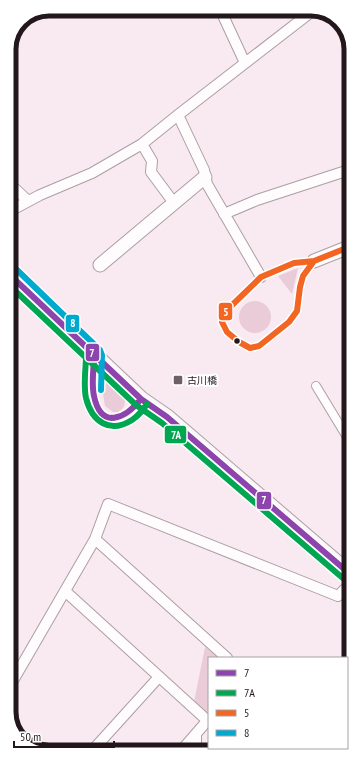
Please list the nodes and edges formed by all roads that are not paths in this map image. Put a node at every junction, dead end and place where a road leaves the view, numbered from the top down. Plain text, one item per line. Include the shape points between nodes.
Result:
1 (223, 16) edge
2 (306, 16) edge
3 (245, 63) junction
4 (178, 115) junction
5 (142, 144) junction
6 (344, 172) edge
7 (205, 177) junction
8 (16, 189) edge
9 (28, 201) junction
10 (174, 203) junction
11 (16, 208) edge
12 (224, 214) junction
13 (344, 249) edge
14 (314, 261) dead end
15 (100, 265) dead end
16 (261, 277) dead end
17 (16, 281) edge
18 (316, 386) dead end
19 (344, 432) edge
20 (95, 539) junction
21 (344, 569) edge
22 (344, 590) edge
23 (65, 592) junction
24 (225, 657) edge
25 (16, 675) edge
26 (158, 678) junction
27 (208, 722) edge
28 (196, 734) junction
29 (97, 745) edge
30 (186, 745) edge
31 (196, 745) edge

1 - 3 street
2 - 3 street
3 - 4 street
4 - 5 street
4 - 7 street
5 - 9 street via 92,173
5 - 10 street via 152,161 151,172
6 - 12 street via 257,200
7 - 10 street
7 - 12 street
8 - 9 street
9 - 11 street
10 - 15 street
12 - 16 street
13 - 14 street
17 - 21 main road via 141,399 167,417
18 - 19 street
20 - 22 street via 108,504 338,596
20 - 23 street
20 - 24 street
23 - 25 street
23 - 26 street
26 - 27 street
26 - 29 street
27 - 28 street
28 - 30 street
28 - 31 street

